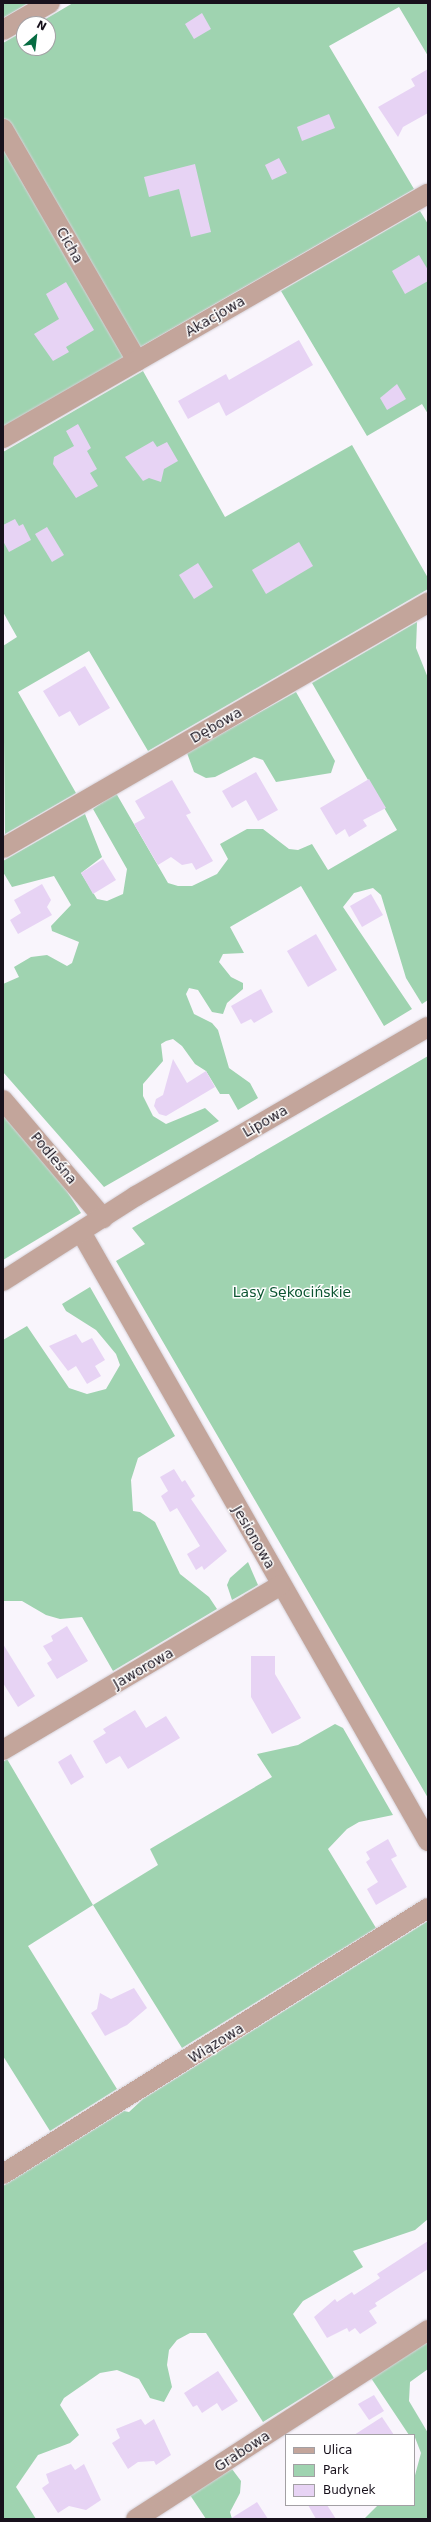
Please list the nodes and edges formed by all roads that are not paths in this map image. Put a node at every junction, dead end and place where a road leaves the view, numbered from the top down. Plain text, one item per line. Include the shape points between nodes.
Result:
1 (50, 3) edge
2 (3, 30) edge
3 (3, 129) edge
4 (428, 194) edge
5 (137, 361) junction
6 (3, 438) edge
7 (428, 603) edge
8 (3, 848) edge
9 (428, 1027) edge
10 (3, 1100) edge
11 (103, 1218) junction
12 (81, 1232) junction
13 (3, 1281) edge
14 (281, 1585) junction
15 (3, 1750) edge
16 (428, 1841) edge
17 (428, 1908) edge
18 (3, 2174) edge
19 (428, 2330) edge
20 (136, 2519) edge

1 - 2 street
3 - 5 street, Cicha
4 - 5 street, Akacjowa
5 - 6 street, Akacjowa
7 - 8 street, Dębowa
9 - 11 street, Lipowa
10 - 11 street, Podleśna
11 - 12 street, Lipowa
12 - 13 street, Lipowa
12 - 14 street, Jesionowa
14 - 15 street, Jaworowa
14 - 16 street, Jesionowa
17 - 18 street, Wiązowa
19 - 20 street, Grabowa

